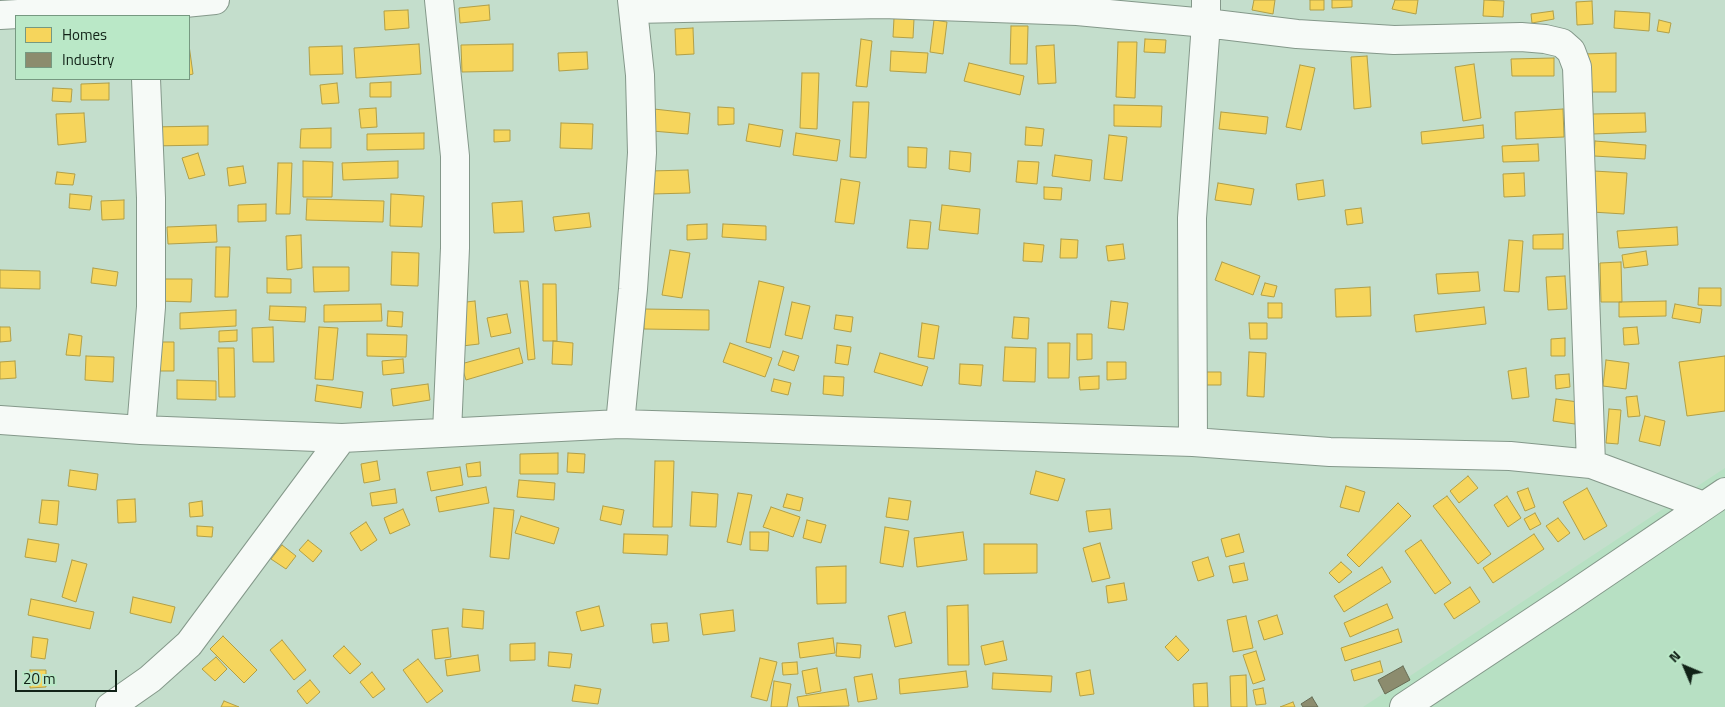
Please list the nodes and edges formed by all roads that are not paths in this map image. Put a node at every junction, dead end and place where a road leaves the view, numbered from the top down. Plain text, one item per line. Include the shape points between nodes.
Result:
1 (215, 0) edge
2 (439, 0) edge
3 (632, 4) edge
4 (144, 12) edge
5 (1206, 12) edge
6 (0, 15) edge
7 (146, 80) edge
8 (0, 420) edge
9 (620, 424) junction
10 (141, 430) junction
11 (448, 432) junction
12 (342, 438) junction
13 (1193, 442) junction
14 (1591, 464) junction
15 (1714, 499) edge
16 (110, 707) edge
17 (1404, 707) edge

1 - 4 street
2 - 11 street via 455,156
3 - 5 street via 884,4
3 - 9 street via 640,76 642,153
4 - 6 street
5 - 13 street via 1192,218
5 - 14 street via 1297,34 1394,40 1521,37 1562,43 1571,51 1577,67
7 - 10 street via 151,307
8 - 10 street
9 - 11 street
9 - 13 street
10 - 12 street
11 - 12 street
12 - 16 street via 189,644 150,679
13 - 14 street via 1330,452 1510,456
14 - 15 street
15 - 17 street via 1568,600

